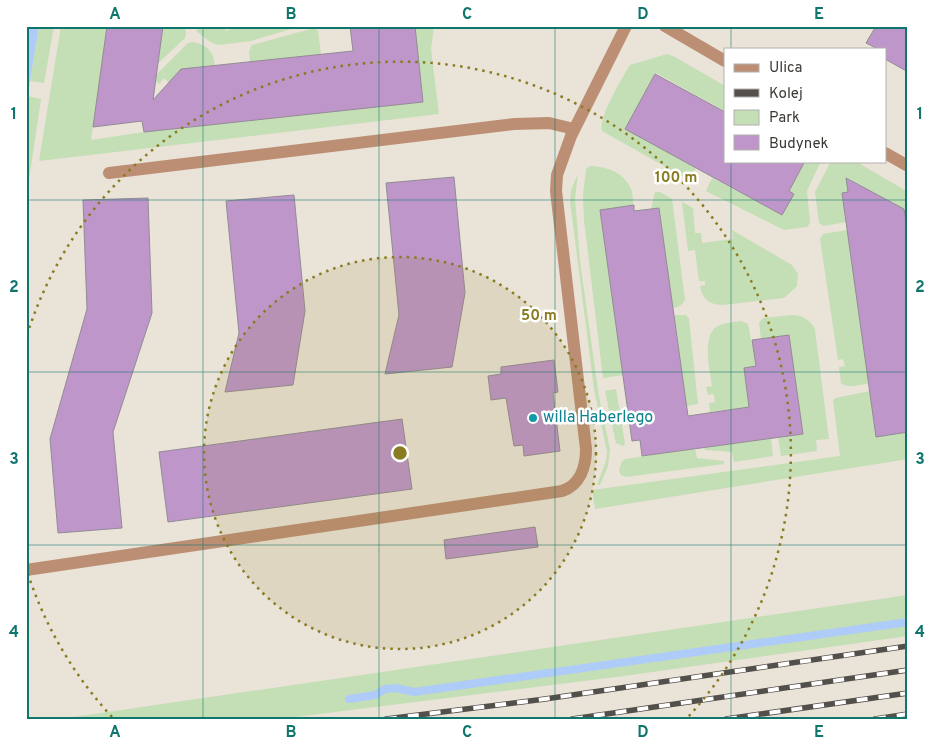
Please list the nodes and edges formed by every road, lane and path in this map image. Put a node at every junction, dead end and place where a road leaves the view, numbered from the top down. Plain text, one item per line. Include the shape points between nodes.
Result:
1 (626, 26) edge
2 (665, 26) edge
3 (724, 60) edge
4 (574, 128) junction
5 (886, 154) edge
6 (908, 166) edge
7 (109, 173) dead end
8 (29, 569) edge

1 - 4 street
2 - 3 street
4 - 7 street via 549,123 514,124
4 - 8 street via 557,175 556,191 586,449 584,464 575,484 562,491
5 - 6 street

